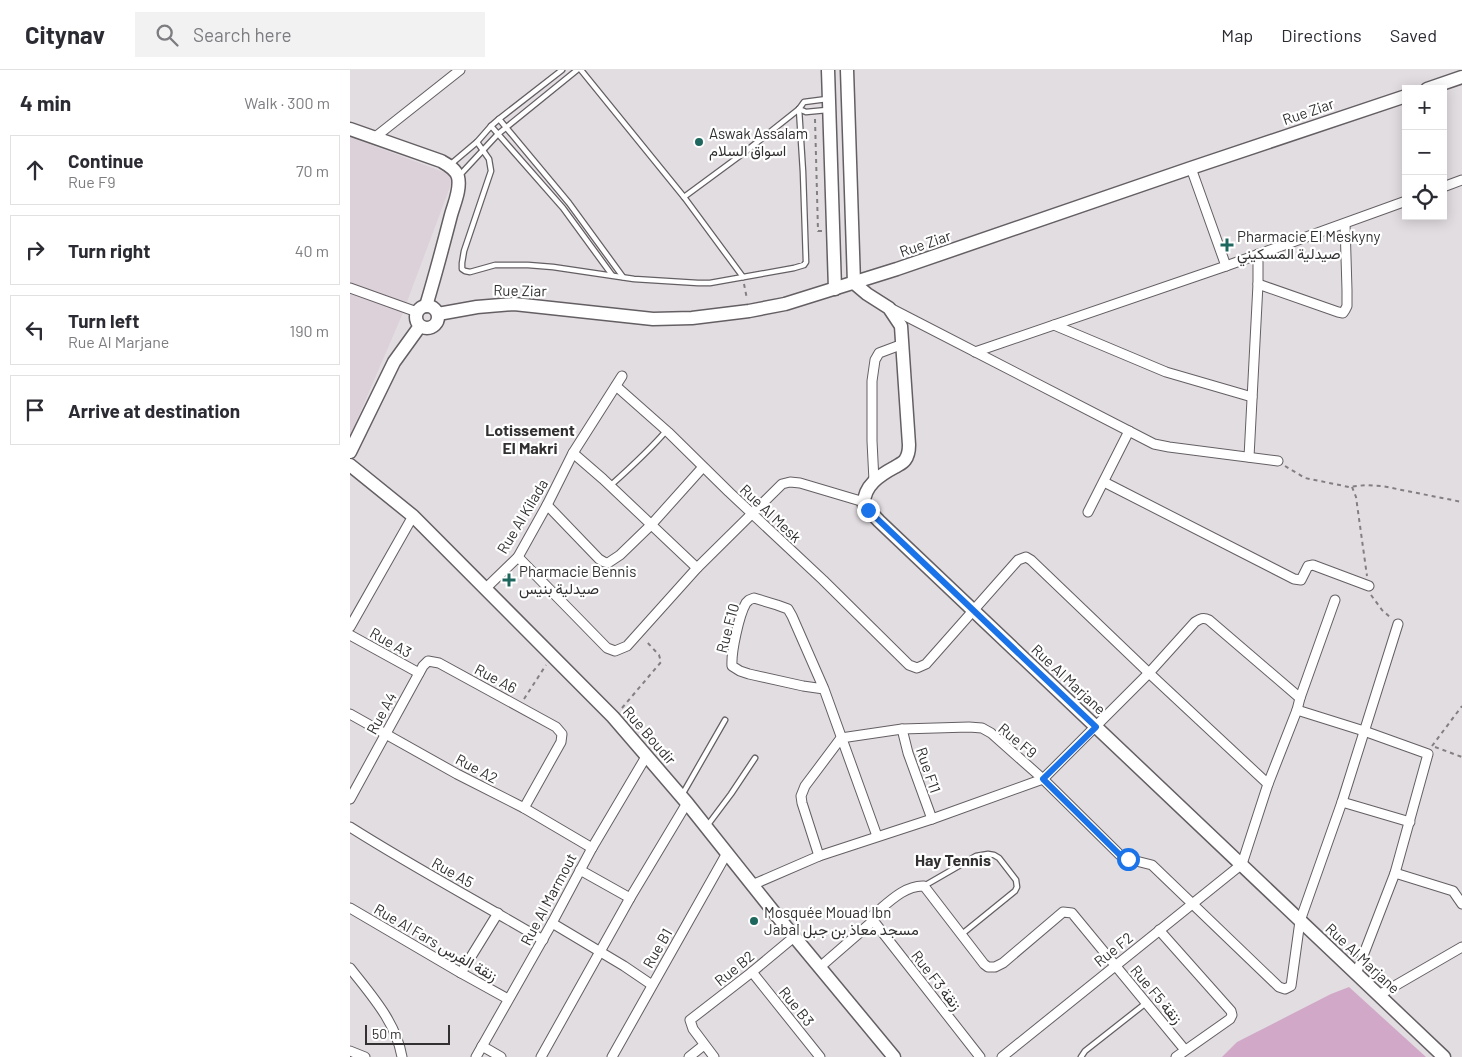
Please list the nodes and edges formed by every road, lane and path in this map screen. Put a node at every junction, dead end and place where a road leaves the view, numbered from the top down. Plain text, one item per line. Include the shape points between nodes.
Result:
1 (443, 70) edge
2 (460, 70) edge
3 (562, 70) edge
4 (577, 70) edge
5 (581, 70) edge
6 (828, 70) edge
7 (847, 70) edge
8 (1462, 77) edge
9 (444, 82) junction
10 (1439, 85) edge
11 (1402, 97) edge
12 (848, 103) junction
13 (828, 104) junction
14 (799, 109) junction
15 (499, 119) junction
16 (491, 126) junction
17 (506, 127) junction
18 (350, 129) edge
19 (498, 134) junction
20 (374, 138) junction
21 (477, 142) junction
22 (521, 145) junction
23 (483, 150) junction
24 (514, 151) junction
25 (537, 163) junction
26 (449, 166) junction
27 (1191, 168) junction
28 (530, 170) junction
29 (458, 177) junction
30 (1462, 180) edge
31 (553, 182) junction
32 (1447, 186) edge
33 (546, 188) junction
34 (684, 197) junction
35 (569, 203) junction
36 (1402, 203) edge
37 (563, 208) junction
38 (585, 224) junction
39 (1345, 224) junction
40 (578, 229) junction
41 (602, 247) junction
42 (595, 252) junction
43 (1258, 254) junction
44 (1226, 266) junction
45 (612, 275) junction
46 (623, 277) junction
47 (743, 277) junction
48 (854, 283) junction
49 (1258, 284) junction
50 (350, 288) edge
51 (835, 289) junction
52 (889, 308) junction
53 (421, 309) junction
54 (750, 311) junction
55 (438, 314) junction
56 (1054, 324) junction
57 (420, 326) junction
58 (903, 344) junction
59 (976, 352) junction
60 (622, 376) dead end
61 (616, 386) junction
62 (1252, 398) junction
63 (666, 430) junction
64 (1129, 431) junction
65 (351, 445) edge
66 (573, 453) junction
67 (1249, 457) junction
68 (1278, 462) joint
69 (350, 465) edge
70 (703, 467) junction
71 (874, 481) junction
72 (1104, 482) junction
73 (610, 486) junction
74 (1352, 487) junction
75 (864, 502) junction
76 (1462, 502) edge
77 (547, 505) junction
78 (1088, 512) dead end
79 (752, 513) junction
80 (413, 516) junction
81 (650, 525) junction
82 (518, 557) junction
83 (697, 568) junction
84 (1369, 586) junction
85 (486, 588) junction
86 (1335, 600) dead end
87 (974, 610) junction
88 (1398, 624) joint
89 (350, 627) edge
90 (639, 632) junction
91 (350, 635) edge
92 (553, 655) junction
93 (421, 670) junction
94 (1149, 673) junction
95 (824, 689) junction
96 (1300, 698) junction
97 (1462, 706) edge
98 (520, 707) junction
99 (1297, 710) junction
100 (350, 714) edge
101 (613, 717) junction
102 (725, 720) dead end
103 (1096, 727) junction
104 (902, 729) junction
105 (1364, 731) junction
106 (385, 733) junction
107 (842, 738) junction
108 (646, 756) junction
109 (1462, 757) edge
110 (755, 758) dead end
111 (1043, 779) junction
112 (1268, 784) junction
113 (350, 799) edge
114 (684, 800) junction
115 (1342, 802) junction
116 (524, 808) junction
117 (932, 819) junction
118 (1410, 822) junction
119 (350, 827) edge
120 (706, 827) junction
121 (877, 836) junction
122 (592, 848) junction
123 (727, 853) junction
124 (818, 856) junction
125 (1242, 864) junction
126 (580, 870) junction
127 (1396, 873) junction
128 (752, 885) junction
129 (924, 886) junction
130 (630, 898) junction
131 (1191, 904) junction
132 (1462, 904) edge
133 (350, 908) edge
134 (498, 913) junction
135 (872, 920) junction
136 (1300, 921) junction
137 (552, 923) junction
138 (1159, 930) junction
139 (962, 934) junction
140 (794, 937) junction
141 (543, 940) junction
142 (1462, 947) edge
143 (600, 952) junction
144 (1115, 965) junction
145 (820, 967) junction
146 (350, 968) edge
147 (752, 972) junction
148 (461, 973) junction
149 (1356, 974) junction
150 (652, 985) junction
151 (1379, 995) junction
152 (508, 999) junction
153 (1146, 1003) junction
154 (704, 1045) junction
155 (482, 1046) junction
156 (1185, 1050) junction
157 (350, 1051) edge
158 (361, 1056) edge
159 (402, 1057) edge
160 (476, 1057) edge
161 (501, 1057) edge
162 (541, 1057) edge
163 (612, 1057) edge
164 (689, 1057) edge
165 (714, 1057) edge
166 (819, 1057) edge
167 (894, 1057) edge
168 (980, 1057) edge
169 (1002, 1057) edge
170 (1081, 1057) edge
171 (1176, 1057) edge
172 (1444, 1057) edge

1 - 9 street
2 - 9 street
3 - 15 lane
4 - 17 lane
5 - 34 lane
6 - 13 street
7 - 12 street
8 - 10 street
9 - 20 street
11 - 27 street, Rue Ziar
12 - 13 street
12 - 48 street
13 - 14 lane via 806,112
13 - 14 lane via 809,101
13 - 51 street
14 - 34 lane
14 - 47 lane via 806,262 794,268
15 - 16 lane
15 - 17 lane
16 - 19 lane
16 - 21 lane
17 - 19 lane
17 - 22 lane
18 - 20 street
19 - 23 lane
19 - 24 lane
20 - 26 street
21 - 23 lane
21 - 26 lane
22 - 24 lane
22 - 25 lane
23 - 29 lane
23 - 45 lane via 491,162 491,171 464,251 462,269 470,272 495,266 528,265
24 - 28 lane
25 - 28 lane
25 - 31 lane
26 - 29 street
27 - 44 street
27 - 48 street, Rue Ziar
28 - 33 lane
29 - 53 street via 437,271
30 - 32 street
31 - 33 lane
31 - 35 lane
33 - 37 lane
34 - 47 lane
35 - 37 lane
35 - 38 lane
36 - 39 street
37 - 40 lane
38 - 40 lane
38 - 41 lane
39 - 43 street
39 - 49 street via 1347,306 1343,313
40 - 42 lane
41 - 42 lane
41 - 46 lane
42 - 45 lane
43 - 44 street
43 - 49 street
44 - 56 street
45 - 46 lane
46 - 47 lane via 698,283
47 - 54 path
48 - 51 street, Rue Ziar
48 - 52 street
49 - 62 street
50 - 53 street
51 - 54 street, Rue Ziar
52 - 58 street via 901,326
52 - 59 street
53 - 55 street via 433,308
53 - 57 street via 416,319
54 - 55 street, Rue Ziar via 653,319 514,304
55 - 57 street via 433,327
56 - 59 street
56 - 62 street via 1166,372
57 - 65 street via 394,362
58 - 71 street via 909,451 903,462
58 - 71 street via 879,353 874,360
59 - 64 street
60 - 61 street, Rue Al Kilada
61 - 63 street, Rue Al Mesk
61 - 66 street, Rue Al Kilada
62 - 67 street
63 - 70 street, Rue Al Mesk
63 - 73 lane
64 - 67 street via 1154,444
64 - 72 street
66 - 73 street
66 - 77 street, Rue Al Kilada
67 - 68 street
68 - 74 path via 1305,478
69 - 80 street, Rue Boudir
70 - 79 street, Rue Al Mesk
70 - 81 street
71 - 75 street
72 - 78 street
72 - 84 street via 1299,581 1308,566 1313,565
73 - 81 street
74 - 76 path via 1382,486
74 - 84 path
75 - 79 street via 790,482 779,486
75 - 87 street, Rue Al Marjane via 879,521
77 - 81 street via 606,563 620,556
77 - 82 street, Rue Al Kilada
79 - 83 street
79 - 87 street, Rue Al Mesk via 913,668 926,664
80 - 85 street, Rue Boudir
80 - 89 street
81 - 83 street
82 - 85 street, Rue Al Kilada
82 - 90 street via 607,648 618,650 627,646
83 - 90 street
84 - 88 path via 1382,610
85 - 92 street, Rue Boudir
86 - 96 street
87 - 94 street via 1018,560 1026,557
87 - 103 street, Rue Al Marjane
88 - 105 street
90 - 101 path via 660,655 661,662
91 - 93 street, Rue A3
92 - 98 path
92 - 101 street, Rue Boudir
93 - 98 street, Rue A6 via 430,661 439,663
93 - 106 street, Rue A4
94 - 96 street via 1195,622 1205,618
94 - 103 street
94 - 112 street
95 - 95 street, Rue F10 via 788,610 754,598 749,600 737,629 732,666 749,674
95 - 107 street, Rue F10
96 - 99 street
97 - 109 path via 1432,746
98 - 116 street, Rue A6 via 556,727 562,734 561,742
99 - 105 street
99 - 112 street
100 - 106 street, Rue A2
101 - 108 street, Rue Boudir
102 - 114 lane
103 - 111 street
103 - 125 street, Rue Al Marjane
104 - 107 street, Rue F9
104 - 111 street, Rue F9 via 982,728
104 - 117 street, Rue F11
105 - 115 street
105 - 118 street via 1428,754
106 - 113 street, Rue A4
106 - 116 street, Rue A2
107 - 121 street, Rue F10
107 - 124 street via 805,786 801,796
108 - 114 street, Rue Boudir
108 - 122 street, Rue Al Marmout
110 - 120 lane
111 - 117 street
111 - 131 street, Rue F9 via 1120,855 1152,865
112 - 125 street
114 - 120 street, Rue Boudir
114 - 130 street
115 - 118 street
115 - 136 street
116 - 122 street, Rue A2
117 - 121 street
118 - 127 street
119 - 134 street, Rue A5
120 - 123 street, Rue Boudir
121 - 124 street
122 - 126 street, Rue Al Marmout
123 - 128 street, Rue Boudir
123 - 150 street, Rue B1
124 - 128 street
125 - 131 street, Rue F2
125 - 136 street, Rue Al Marjane
126 - 130 street
126 - 137 street, Rue Al Marmout
127 - 132 street via 1453,891
127 - 149 street
128 - 140 street, Rue Boudir
129 - 135 street via 913,886 872,916
129 - 139 street
129 - 139 lane via 976,856 988,854 999,858 1016,880 1017,887
130 - 143 street
131 - 136 street, Rue F9 via 1278,988 1286,990 1291,986
131 - 138 street, Rue F2
133 - 148 street, Rue Al Fars زنقة الفرس
134 - 141 street, Rue A5
134 - 148 street
135 - 145 street
135 - 168 street, Rue F3 زنقة
136 - 149 street, Rue Al Marjane
137 - 141 street, Rue Al Marmout
137 - 143 street
138 - 144 street, Rue F2
138 - 156 street via 1232,1015
139 - 144 street, Rue F5 زنقة via 988,968 999,966 1068,912
140 - 145 street, Rue Boudir
140 - 147 street, Rue B2
141 - 152 street, Rue Al Marmout
142 - 151 street
143 - 150 street
143 - 162 street
144 - 153 street, Rue F5 زنقة
144 - 169 street, Rue F2
145 - 167 street, Rue Boudir
146 - 159 street via 391,1024
147 - 154 street, Rue B2 via 690,1020
147 - 166 street, Rue B3
148 - 152 street, Rue Al Fars زنقة الفرس
149 - 151 street, Rue Al Marjane
150 - 163 street, Rue B1
151 - 172 street, Rue Al Marjane
152 - 155 street, Rue Al Marmout
153 - 156 street, Rue F5 زنقة
153 - 170 lane
154 - 164 street
154 - 165 street
155 - 160 street, Rue Al Marmout
155 - 161 street
156 - 171 street
157 - 158 street

